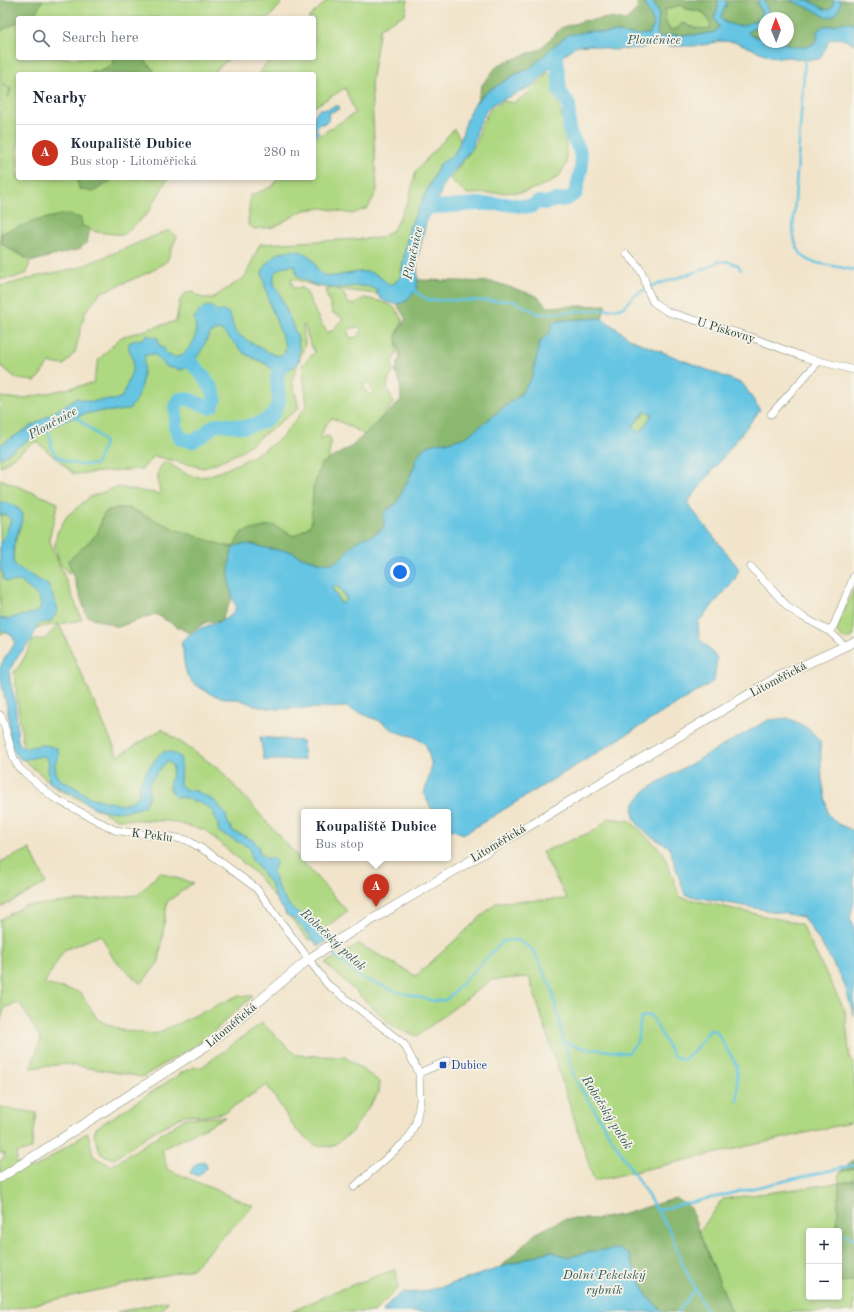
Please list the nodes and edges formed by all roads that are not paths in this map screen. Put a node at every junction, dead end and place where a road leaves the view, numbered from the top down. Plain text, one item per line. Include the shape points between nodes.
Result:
1 (628, 254) dead end
2 (819, 361) junction
3 (854, 370) edge
4 (771, 414) dead end
5 (751, 567) dead end
6 (854, 576) edge
7 (829, 631) junction
8 (854, 642) edge
9 (845, 646) junction
10 (0, 715) edge
11 (313, 956) junction
12 (447, 1061) dead end
13 (419, 1073) junction
14 (0, 1178) edge
15 (354, 1187) dead end

1 - 2 street, U Pískovny via 644,277 653,302 668,312
2 - 3 street, U Pískovny
2 - 4 street
5 - 7 street via 789,608
6 - 7 street via 834,625
7 - 9 street
8 - 9 street, Litoměřická
9 - 11 street, Litoměřická via 778,677
10 - 11 street, K Peklu via 19,768 54,798 115,830 187,840 209,853 256,888
11 - 13 street, K Peklu via 327,984 404,1044
11 - 14 street, Litoměřická via 206,1046
12 - 13 street
13 - 15 street via 420,1101 416,1122 408,1139

